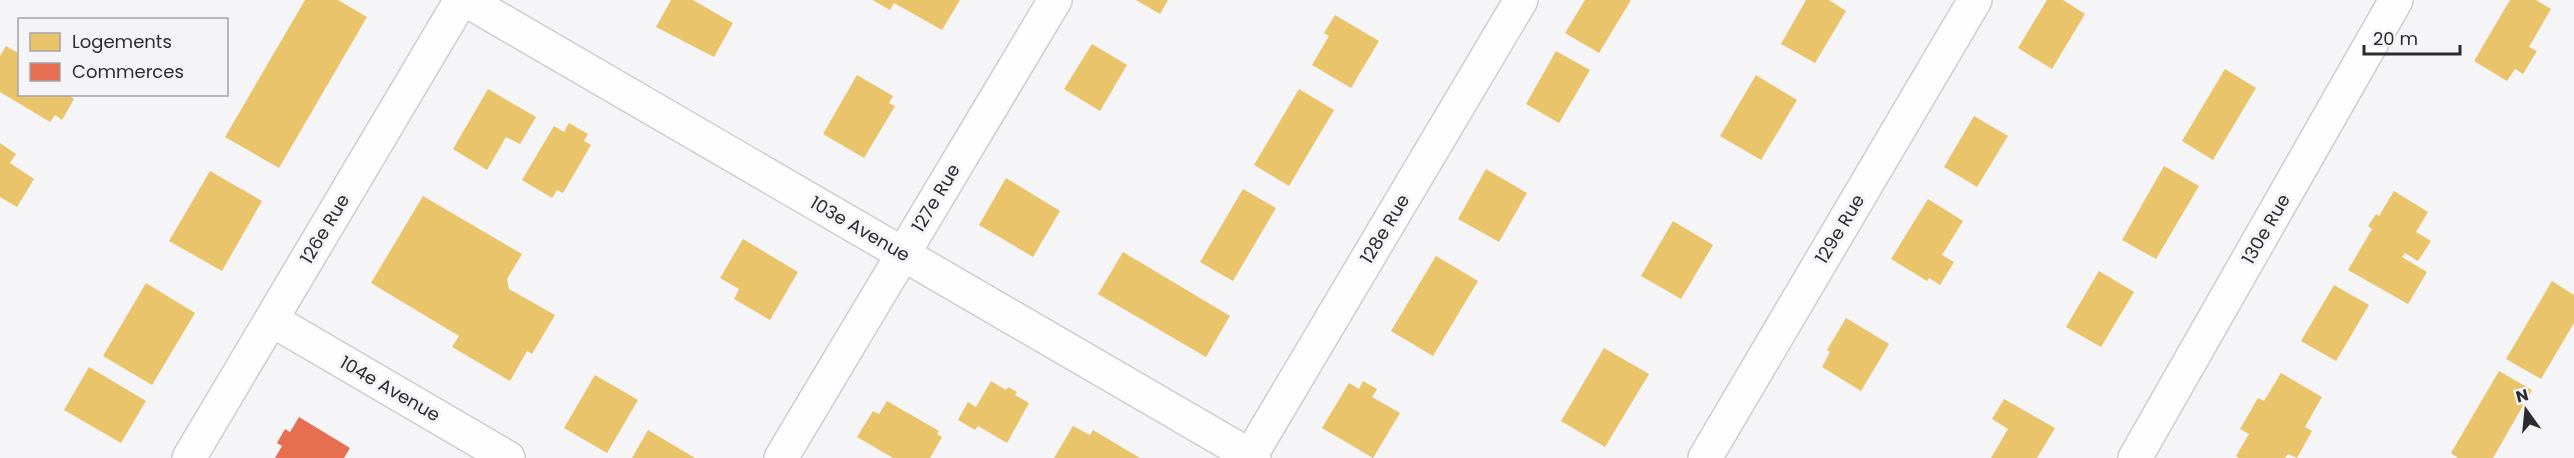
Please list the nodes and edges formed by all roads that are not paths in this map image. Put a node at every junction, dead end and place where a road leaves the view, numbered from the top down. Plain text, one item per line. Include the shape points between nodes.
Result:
1 (461, 0) edge
2 (466, 0) edge
3 (1055, 0) edge
4 (1521, 0) edge
5 (1976, 0) edge
6 (2397, 0) edge
7 (903, 254) junction
8 (272, 320) junction
9 (1251, 457) edge
10 (189, 458) edge
11 (508, 458) edge
12 (781, 458) edge
13 (1705, 458) edge
14 (2135, 458) edge

1 - 8 street, 126e Rue
2 - 7 street, 103e Avenue
3 - 7 street, 127e Rue
4 - 9 street, 128e Rue
5 - 13 street, 129e Rue
6 - 14 street, 130e Rue
7 - 9 street, 103e Avenue
7 - 12 street, 127e Rue
8 - 10 street, 126e Rue
8 - 11 street, 104e Avenue

